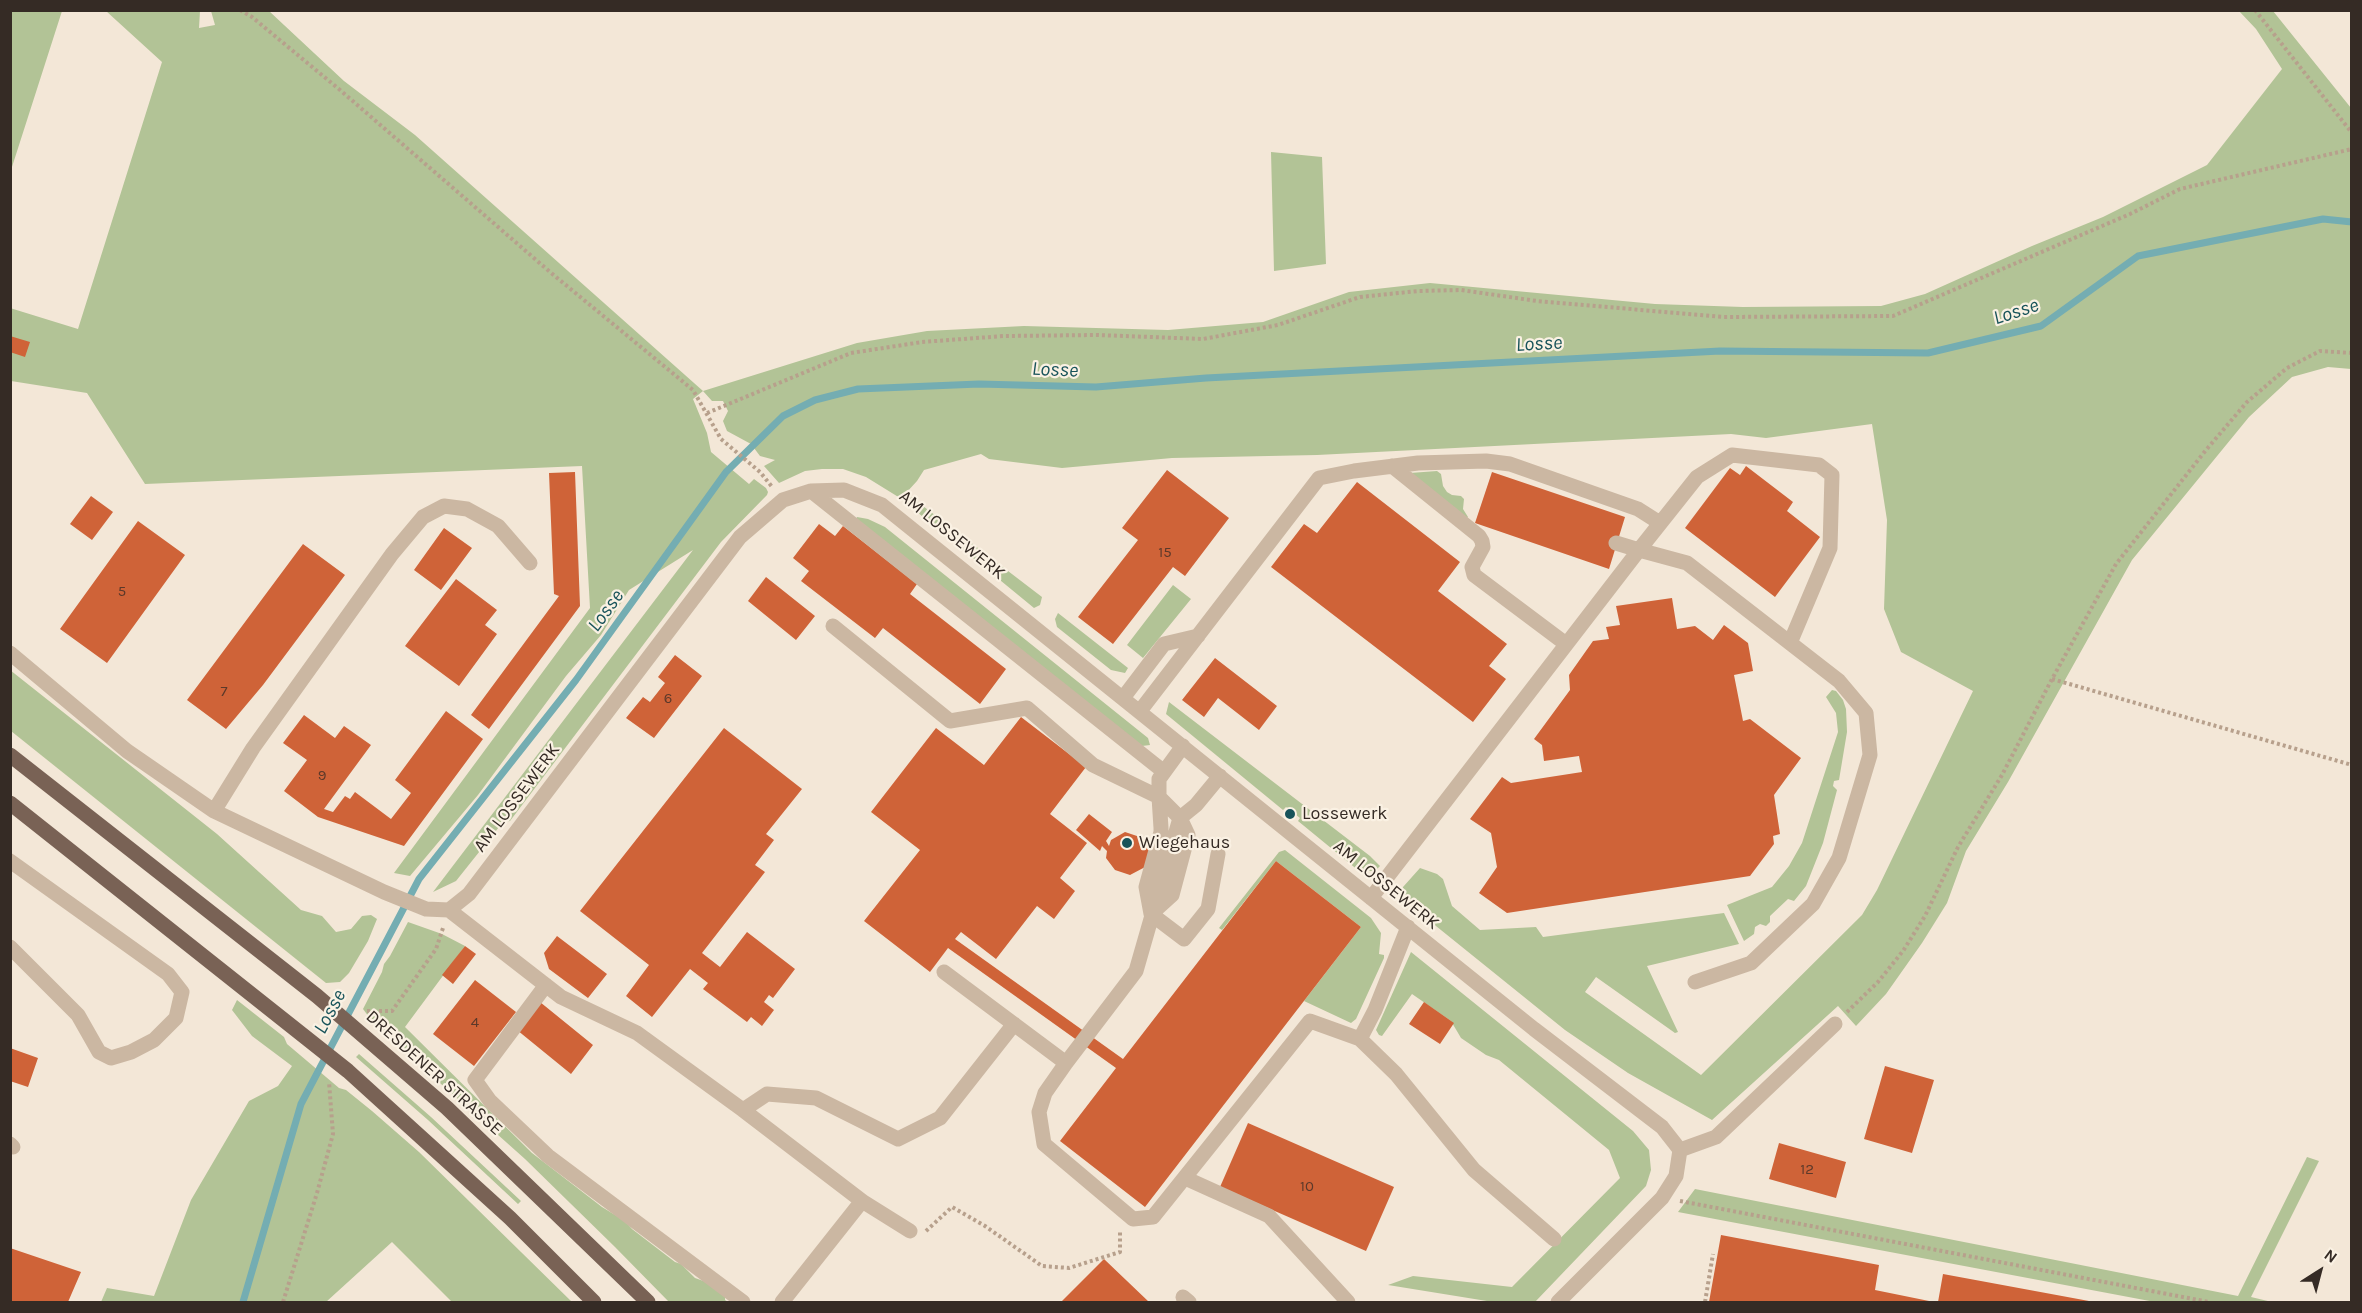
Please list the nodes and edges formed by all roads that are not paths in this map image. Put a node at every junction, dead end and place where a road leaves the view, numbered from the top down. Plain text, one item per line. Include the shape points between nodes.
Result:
1 (1392, 466) junction
2 (811, 491) junction
3 (1660, 523) junction
4 (1616, 543) dead end
5 (1639, 550) junction
6 (530, 563) dead end
7 (833, 626) dead end
8 (1198, 636) junction
9 (1790, 643) junction
10 (1566, 644) junction
11 (10, 652) edge
12 (1123, 698) junction
13 (1140, 711) junction
14 (1183, 746) junction
15 (10, 755) edge
16 (1163, 771) junction
17 (1220, 776) junction
18 (1159, 797) junction
19 (10, 803) edge
20 (214, 811) junction
21 (1180, 818) junction
22 (1218, 854) dead end
23 (10, 861) edge
24 (1371, 898) junction
25 (449, 910) junction
26 (1151, 914) junction
27 (1408, 927) junction
28 (10, 947) edge
29 (945, 972) dead end
30 (1695, 982) dead end
31 (546, 985) junction
32 (1014, 1024) junction
33 (1835, 1024) road end
34 (1360, 1039) junction
35 (1066, 1063) junction
36 (743, 1110) junction
37 (1680, 1150) junction
38 (1185, 1178) junction
39 (862, 1201) junction
40 (910, 1231) road end
41 (1554, 1239) dead end
42 (594, 1302) edge
43 (648, 1302) edge
44 (743, 1302) edge
45 (782, 1302) edge
46 (1348, 1302) edge
47 (1558, 1302) edge

1 - 3 street via 1486,461 1510,464 1638,509
1 - 8 street via 1319,478
1 - 10 street via 1479,536 1483,548 1472,567 1474,575
2 - 12 street, AM LOSSEWERK via 844,490 882,505
2 - 16 street
2 - 25 street, AM LOSSEWERK via 783,500 740,537 468,894
3 - 5 street
3 - 9 street via 1697,477 1732,455 1819,465 1832,475 1830,548
4 - 5 street
5 - 9 street via 1687,563
5 - 10 street
6 - 20 street via 498,526 467,509 444,506 423,517 260,738
7 - 18 street via 950,721 1028,708 1093,765
8 - 12 street via 1164,644
8 - 13 street
9 - 30 street via 1839,681 1866,713 1870,754 1839,858 1813,904 1750,963
10 - 24 street
11 - 20 street via 127,751
12 - 13 street, AM LOSSEWERK
13 - 14 street, AM LOSSEWERK
14 - 16 street
14 - 17 street, AM LOSSEWERK
15 - 43 main road, DRESDENER STRASSE via 317,996 447,1108
16 - 18 street
17 - 21 street
17 - 24 street, AM LOSSEWERK
18 - 21 street
18 - 26 street via 1161,832 1146,887
19 - 42 main road via 348,1071 510,1218
20 - 25 street via 384,892 426,909
21 - 26 street
22 - 26 street via 1208,909 1184,939
23 - 28 street via 168,974 182,992 176,1018 154,1040 111,1059 99,1052 78,1015
24 - 27 street, AM LOSSEWERK
25 - 31 street
26 - 35 street via 1136,971
27 - 34 street
27 - 37 street, AM LOSSEWERK via 1662,1127
29 - 32 street
31 - 36 street via 561,997 637,1033
31 - 44 street via 475,1080 490,1101 548,1156
32 - 35 street
32 - 36 street via 940,1119 898,1139 816,1098 767,1094
33 - 37 street via 1716,1137
34 - 38 street via 1310,1021
34 - 41 street via 1396,1074 1474,1170
35 - 38 street via 1045,1093 1039,1112 1044,1144 1133,1218 1153,1217
36 - 39 street
37 - 47 street via 1676,1176 1662,1198
38 - 46 street via 1269,1216
39 - 40 street
39 - 45 street

